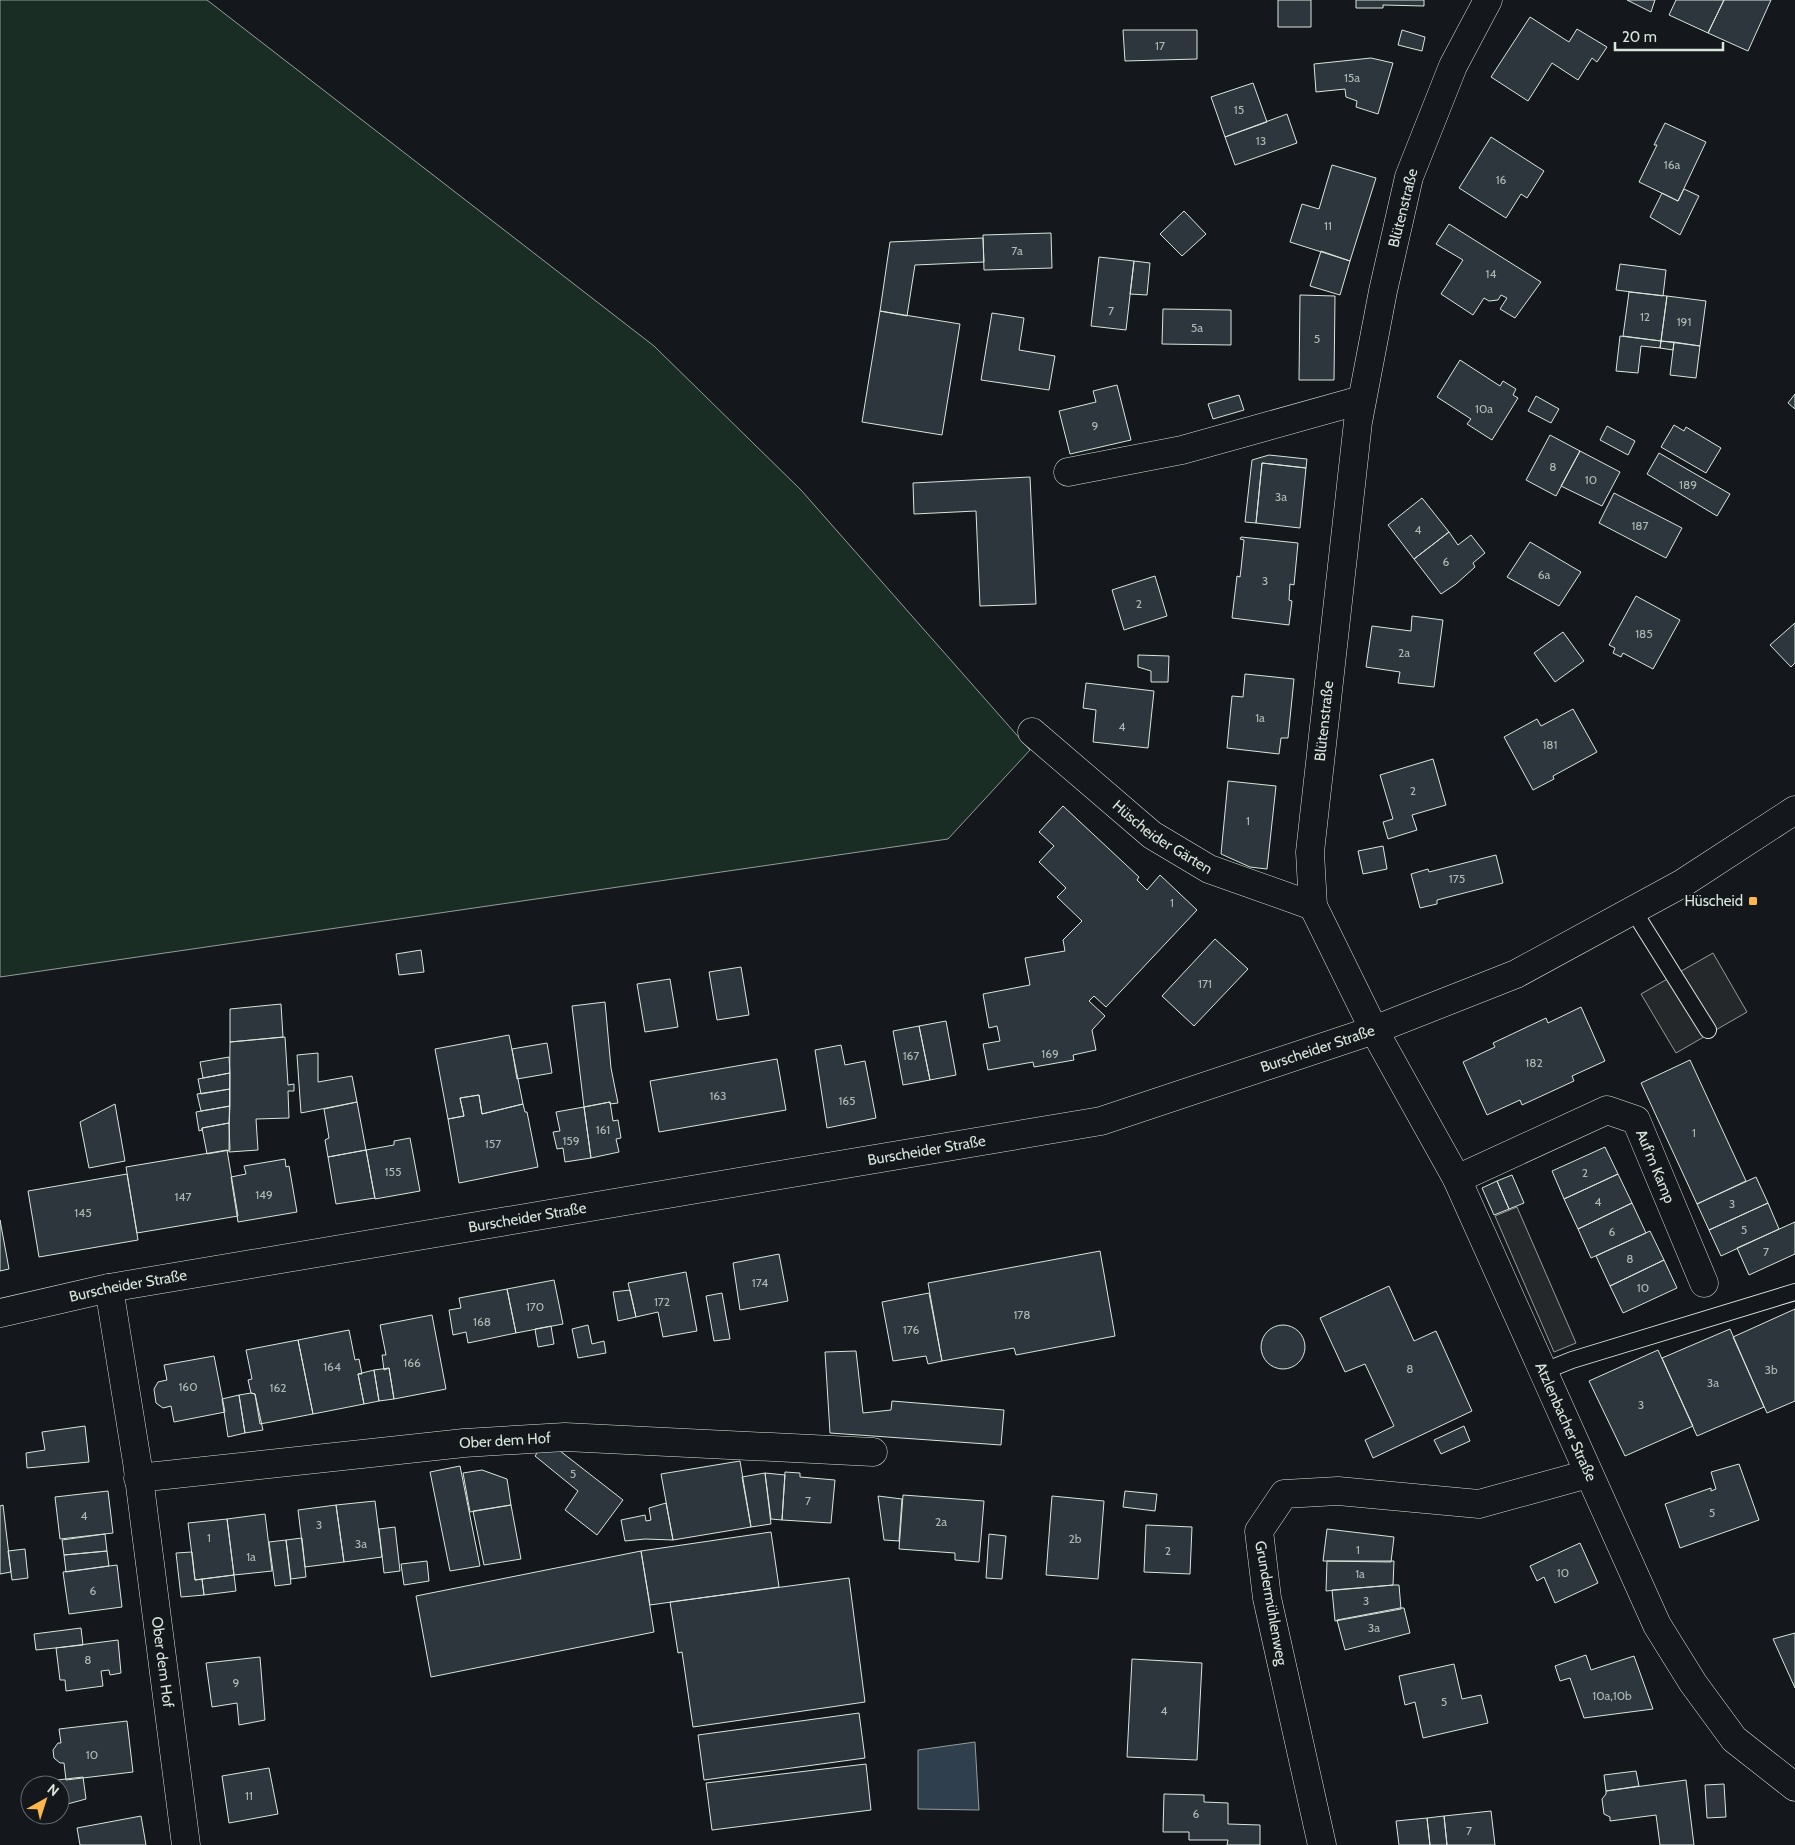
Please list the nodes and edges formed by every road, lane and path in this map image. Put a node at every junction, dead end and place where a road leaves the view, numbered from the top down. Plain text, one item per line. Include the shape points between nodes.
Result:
1 (1488, 0) edge
2 (1361, 400) junction
3 (1068, 472) dead end
4 (1032, 732) dead end
5 (1795, 810) edge
6 (1313, 906) junction
7 (1633, 910) junction
8 (1374, 1030) junction
9 (1708, 1030) dead end
10 (1457, 1179) junction
11 (1704, 1283) dead end
12 (110, 1288) junction
13 (1795, 1292) edge
14 (0, 1312) edge
15 (1542, 1372) junction
16 (873, 1452) dead end
17 (1588, 1474) junction
18 (138, 1478) junction
19 (1795, 1787) edge
20 (186, 1845) edge
21 (1322, 1845) edge

1 - 2 street, Blütenstraße via 1453,66 1409,177
2 - 3 street via 1182,450
2 - 6 street, Blütenstraße via 1310,852
4 - 6 street, Hüscheider Gärten via 1152,835 1209,869
5 - 7 street, Burscheider Straße via 1683,883
6 - 8 street, Blütenstraße
7 - 8 street, Burscheider Straße via 1516,974
7 - 9 lane
8 - 10 street, Atzlenbacher Straße
8 - 12 street, Burscheider Straße via 1101,1121
10 - 11 street, Auf'm Kamp via 1607,1110 1636,1120
10 - 15 street, Atzlenbacher Straße
12 - 14 street, Burscheider Straße
12 - 18 street, Ober dem Hof
13 - 15 lane
15 - 17 street, Atzlenbacher Straße
16 - 18 street, Ober dem Hof via 565,1437 464,1443
17 - 19 street, Atzlenbacher Straße via 1657,1625 1693,1683 1734,1739
17 - 21 street, Grundermühlenweg via 1479,1504 1338,1491 1284,1494 1258,1531 1267,1598
18 - 20 street, Ober dem Hof

